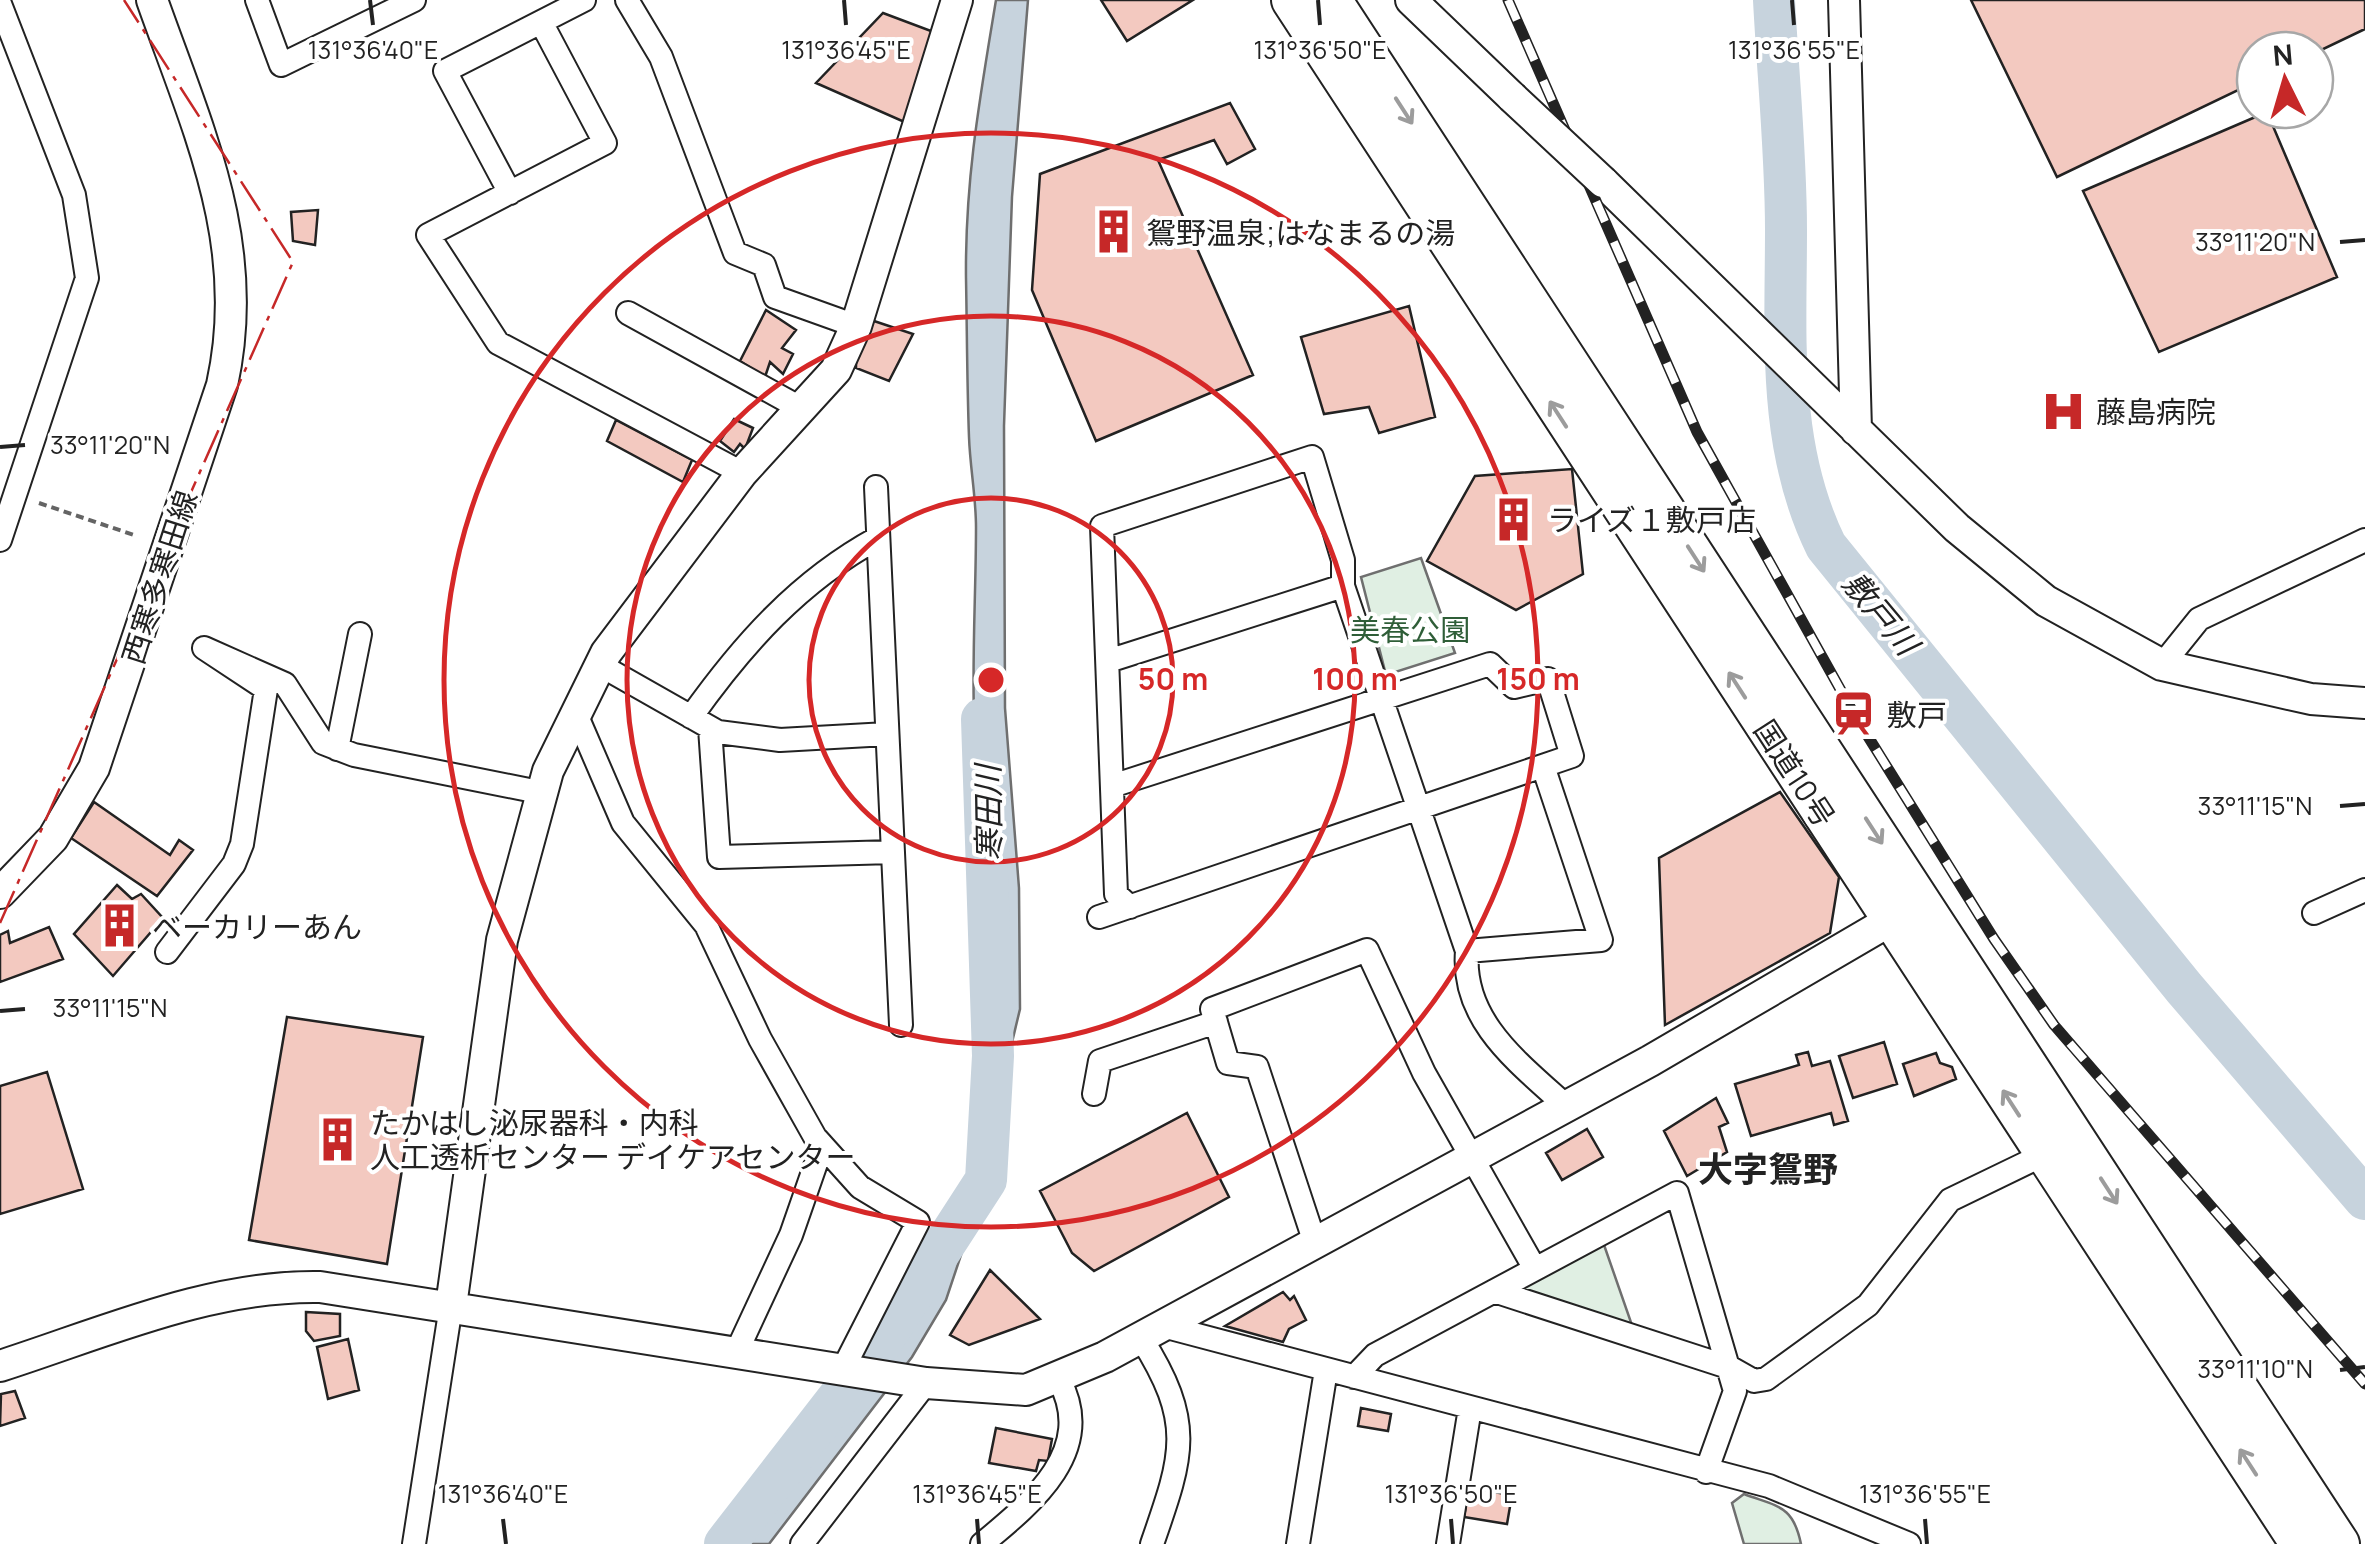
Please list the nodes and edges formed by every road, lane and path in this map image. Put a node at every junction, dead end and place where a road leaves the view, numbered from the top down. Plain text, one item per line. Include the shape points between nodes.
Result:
1 (152, 0) edge
2 (257, 0) edge
3 (414, 0) edge
4 (584, 0) edge
5 (628, 0) edge
6 (956, 0) edge
7 (1292, 0) edge
8 (1331, 0) edge
9 (1411, 0) edge
10 (1844, 0) edge
11 (0, 4) edge
12 (383, 7) edge
13 (541, 22) junction
14 (510, 193) junction
15 (628, 313) dead end
16 (856, 326) junction
17 (802, 408) junction
18 (1856, 430) junction
19 (742, 474) junction
20 (13, 479) edge
21 (876, 487) dead end
22 (134, 535) dead end
23 (878, 538) junction
24 (0, 540) edge
25 (2365, 540) edge
26 (1344, 586) junction
27 (360, 634) dead end
28 (1108, 661) junction
29 (2162, 664) junction
30 (600, 665) junction
31 (1382, 699) junction
32 (2365, 703) edge
33 (576, 714) junction
34 (701, 722) junction
35 (888, 734) junction
36 (337, 749) junction
37 (1544, 766) junction
38 (1112, 786) junction
39 (539, 792) junction
40 (1419, 808) junction
41 (892, 852) junction
42 (2365, 890) edge
43 (0, 893) edge
44 (1130, 907) junction
45 (1906, 911) junction
46 (2314, 913) dead end
47 (1098, 918) dead end
48 (1467, 951) junction
49 (167, 952) dead end
50 (1216, 1022) junction
51 (900, 1025) dead end
52 (1094, 1094) dead end
53 (1566, 1107) junction
54 (822, 1146) junction
55 (2045, 1154) junction
56 (1473, 1158) junction
57 (1316, 1243) junction
58 (1535, 1269) junction
59 (1494, 1291) junction
60 (451, 1306) junction
61 (1152, 1332) junction
62 (736, 1351) junction
63 (0, 1366) edge
64 (844, 1368) junction
65 (1731, 1368) junction
66 (1326, 1370) junction
67 (1354, 1377) junction
68 (1059, 1380) junction
69 (919, 1382) junction
70 (1470, 1408) junction
71 (1706, 1472) junction
72 (414, 1544) edge
73 (802, 1544) edge
74 (982, 1544) edge
75 (1152, 1544) edge
76 (1298, 1544) edge
77 (1448, 1544) edge
78 (1909, 1544) edge
79 (2301, 1544) edge
80 (2339, 1544) edge

1 - 43 street, 西寒多寒田線 via 226,226 232,338 105,742 61,826
2 - 12 street via 281,65
3 - 12 street
4 - 13 street
5 - 16 street via 661,57 736,253 764,264 775,297
6 - 16 street
45 -> 7 highway, 国道10号
8 -> 45 highway, 国道10号
9 - 18 street, bridge
10 - 18 street
11 - 20 street via 74,195 87,278
13 - 14 street via 605,144
13 - 14 street via 445,70
14 - 19 street via 428,235 498,343
15 - 17 street
16 - 17 street via 836,370
17 - 19 street
18 - 29 street via 1957,528 2046,601
19 - 30 street
20 - 22 path
20 - 24 street
21 - 23 street
23 - 34 street via 823,572 768,620
23 - 35 street
25 - 29 street via 2199,619
26 - 28 street
26 - 28 street via 1343,560 1312,457 1102,526
26 - 31 street
27 - 36 street
28 - 38 street
29 - 32 street via 2311,700
30 - 33 street
30 - 34 street
31 - 37 street via 1490,664 1514,687 1548,679 1572,756
31 - 38 street
31 - 40 street
33 - 39 street
33 - 54 street via 623,823 706,926
34 - 35 street via 780,740
34 - 41 street via 719,857
35 - 41 street
36 - 39 street
36 - 49 street via 323,744 285,684 204,648 266,689 242,844
37 - 40 street
37 - 48 street via 1602,940
38 - 44 street via 1116,894
39 - 60 street via 502,940
40 - 44 street
40 - 48 street
41 - 51 street
42 - 46 street
44 - 47 street
45 - 53 street
55 -> 45 highway, 国道10号
45 -> 80 highway, 国道10号
48 - 53 street via 1468,989 1480,1018
50 - 52 street via 1100,1062
50 - 56 street via 1212,1009 1367,950 1424,1073
50 - 57 street via 1228,1063 1257,1067
53 - 56 street
54 - 62 street
54 - 64 street via 860,1187 918,1222
55 - 65 street via 1950,1200 1868,1305 1780,1371 1754,1381
79 -> 55 highway, 国道10号
56 - 57 street
56 - 58 street
57 - 61 street
58 - 59 street
58 - 65 street via 1678,1194
59 - 65 street
59 - 67 street via 1375,1354
60 - 62 street
60 - 63 street via 320,1287 272,1287 211,1298
60 - 72 street
61 - 66 street
61 - 68 street
61 - 75 street via 1182,1433 1178,1472
62 - 64 street
64 - 69 street
65 - 71 street via 1735,1391
66 - 67 street
66 - 76 street
67 - 70 street
68 - 69 street via 1005,1392
68 - 74 street via 1072,1410 1064,1455 1030,1500
69 - 73 street
70 - 71 street
70 - 77 street
71 - 78 street via 1803,1497

